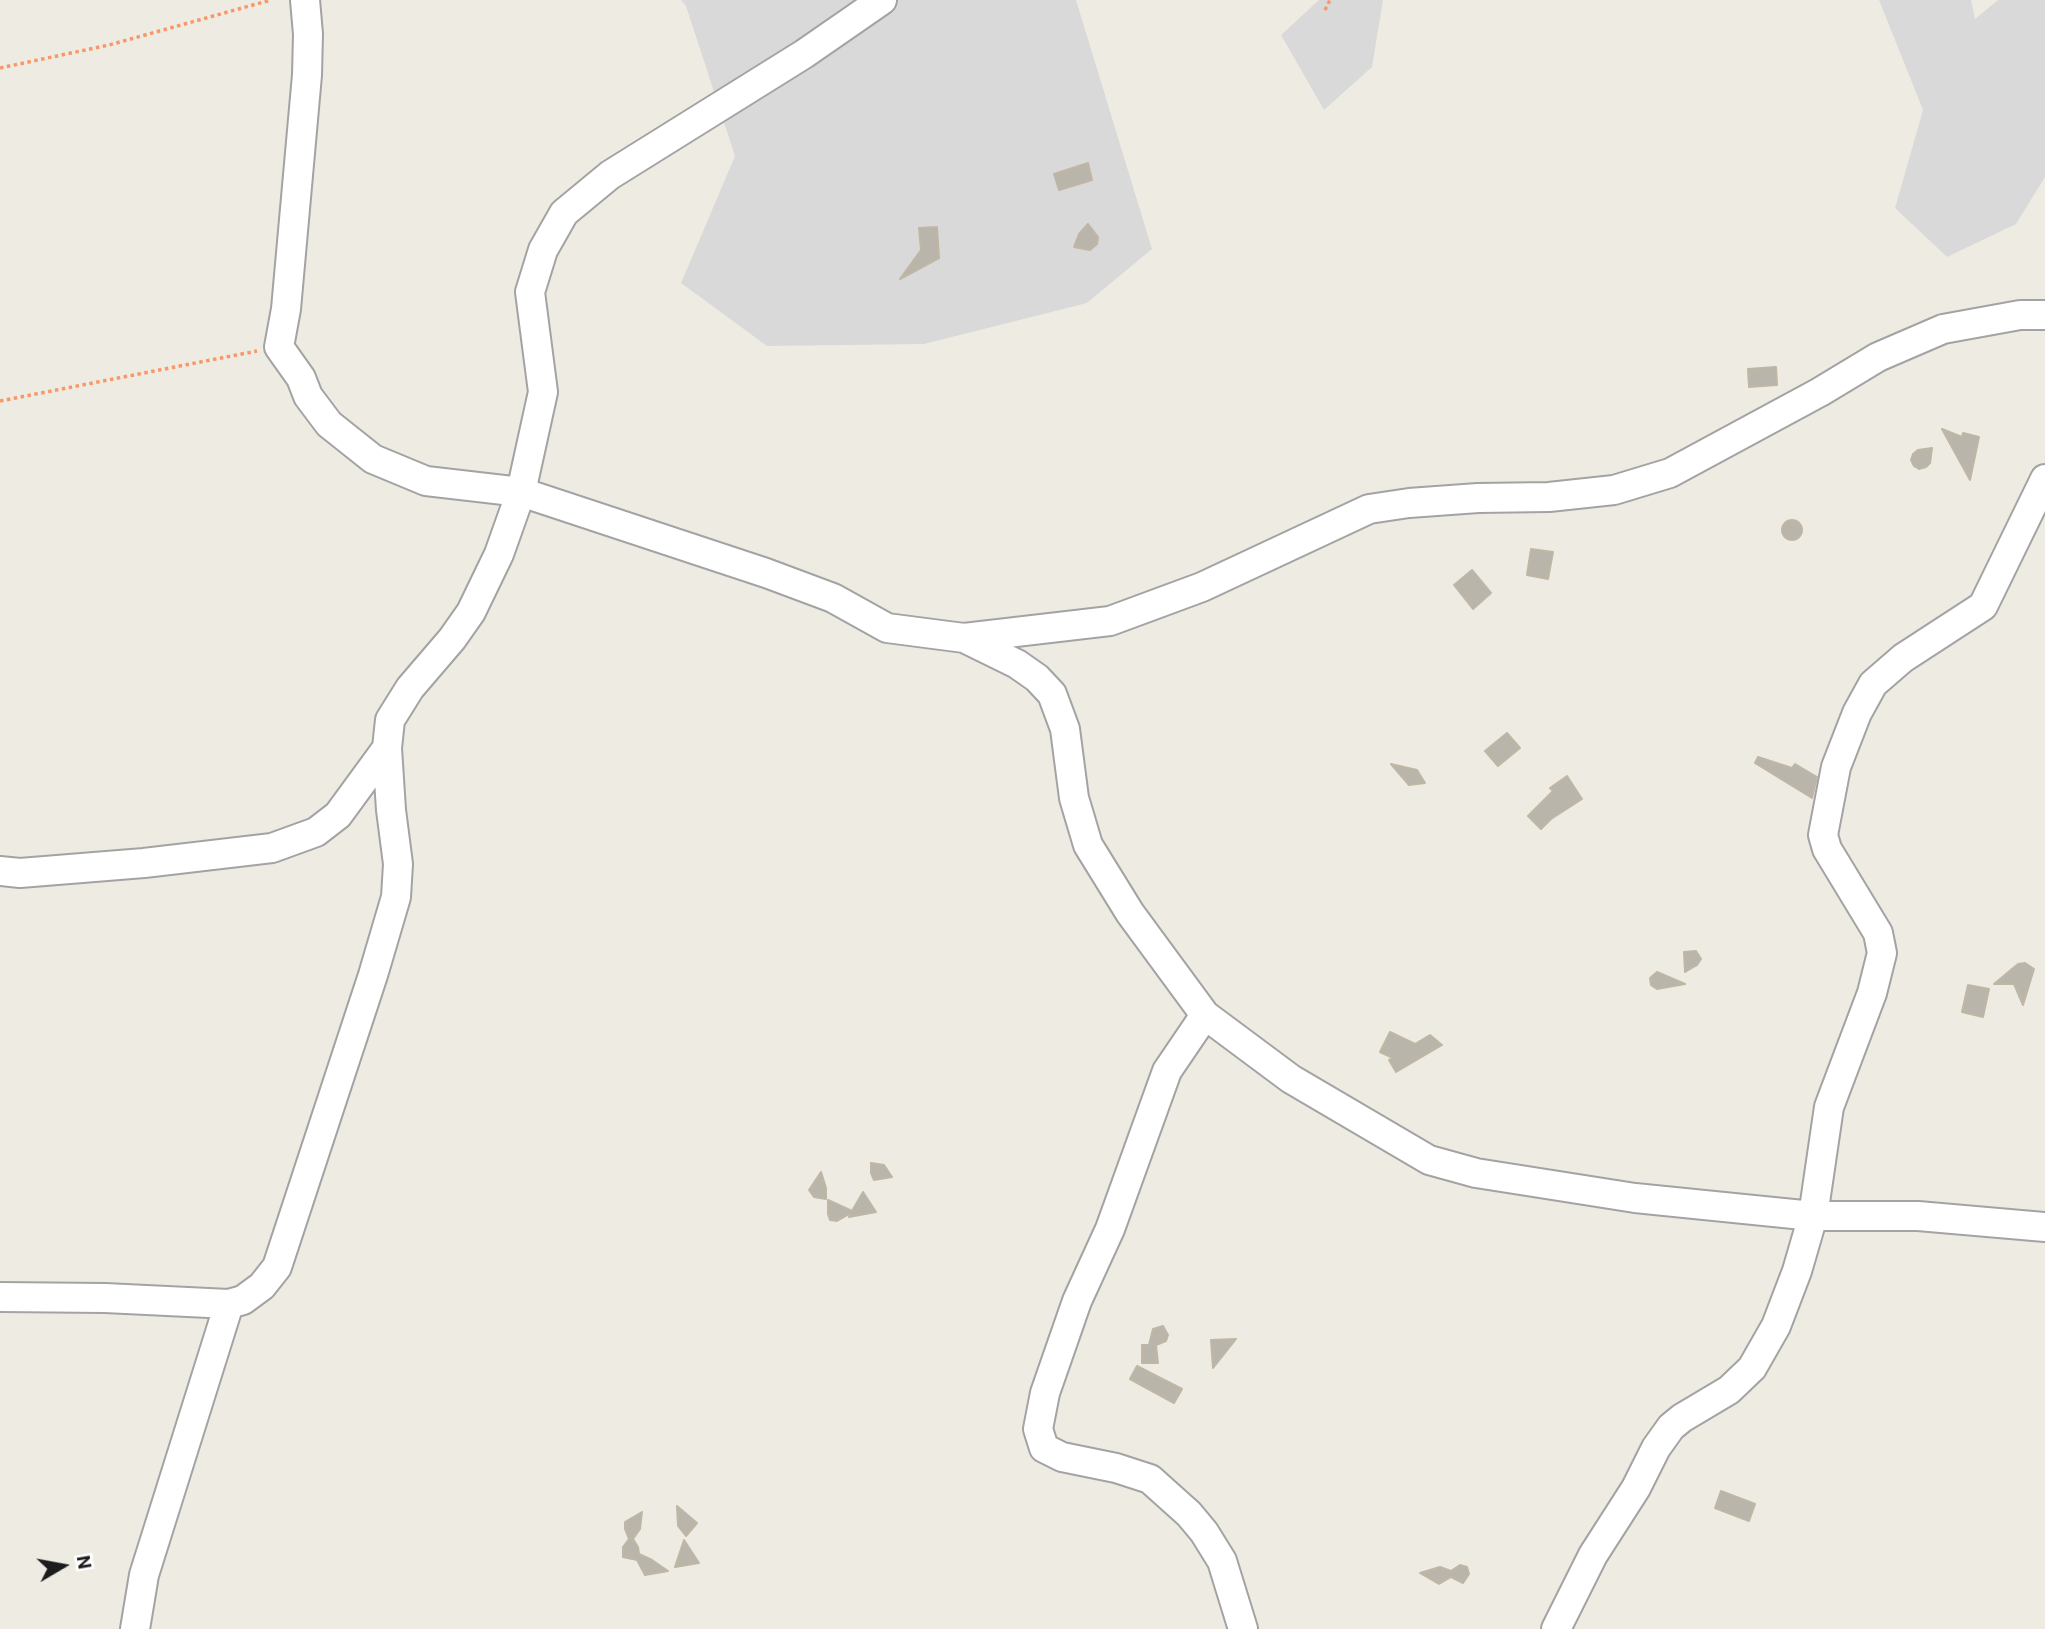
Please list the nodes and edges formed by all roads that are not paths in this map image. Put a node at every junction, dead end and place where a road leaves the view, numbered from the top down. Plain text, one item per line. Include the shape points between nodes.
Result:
1 (305, 0) edge
2 (882, 0) edge
3 (2045, 315) edge
4 (2045, 479) edge
5 (521, 492) junction
6 (964, 638) junction
7 (387, 748) junction
8 (0, 871) edge
9 (1205, 1015) junction
10 (1813, 1216) junction
11 (2045, 1227) edge
12 (0, 1297) edge
13 (229, 1304) junction
14 (135, 1629) edge
15 (1243, 1629) edge
16 (1556, 1629) edge

1 - 5 street via 307,75 279,347 329,424 373,458 426,481
2 - 5 street via 610,175 564,214 543,250 530,292 543,393
3 - 6 street via 1944,329 1878,357 1670,472 1614,490 1369,509 1202,586 1110,621
4 - 10 street via 1983,606 1903,658 1873,684 1836,767 1823,835 1826,849 1878,933 1882,953 1872,993 1829,1107
5 - 6 street via 766,573 833,598 887,628
5 - 7 street via 499,554 471,612 390,720
6 - 9 street via 1017,664 1052,694 1065,729 1074,798 1088,845 1130,913
7 - 8 street via 338,815 316,832 272,848 131,864
7 - 13 street via 398,864 396,897 277,1267 262,1286
9 - 10 street via 1291,1079 1429,1160 1476,1173 1596,1192
9 - 15 street via 1167,1071 1110,1229 1077,1301 1045,1393 1038,1429 1044,1448 1062,1457 1150,1479 1189,1514 1222,1561
10 - 11 street via 1918,1216
10 - 16 street via 1797,1271 1759,1357 1729,1390 1671,1427 1593,1555
12 - 13 street
13 - 14 street via 144,1575

